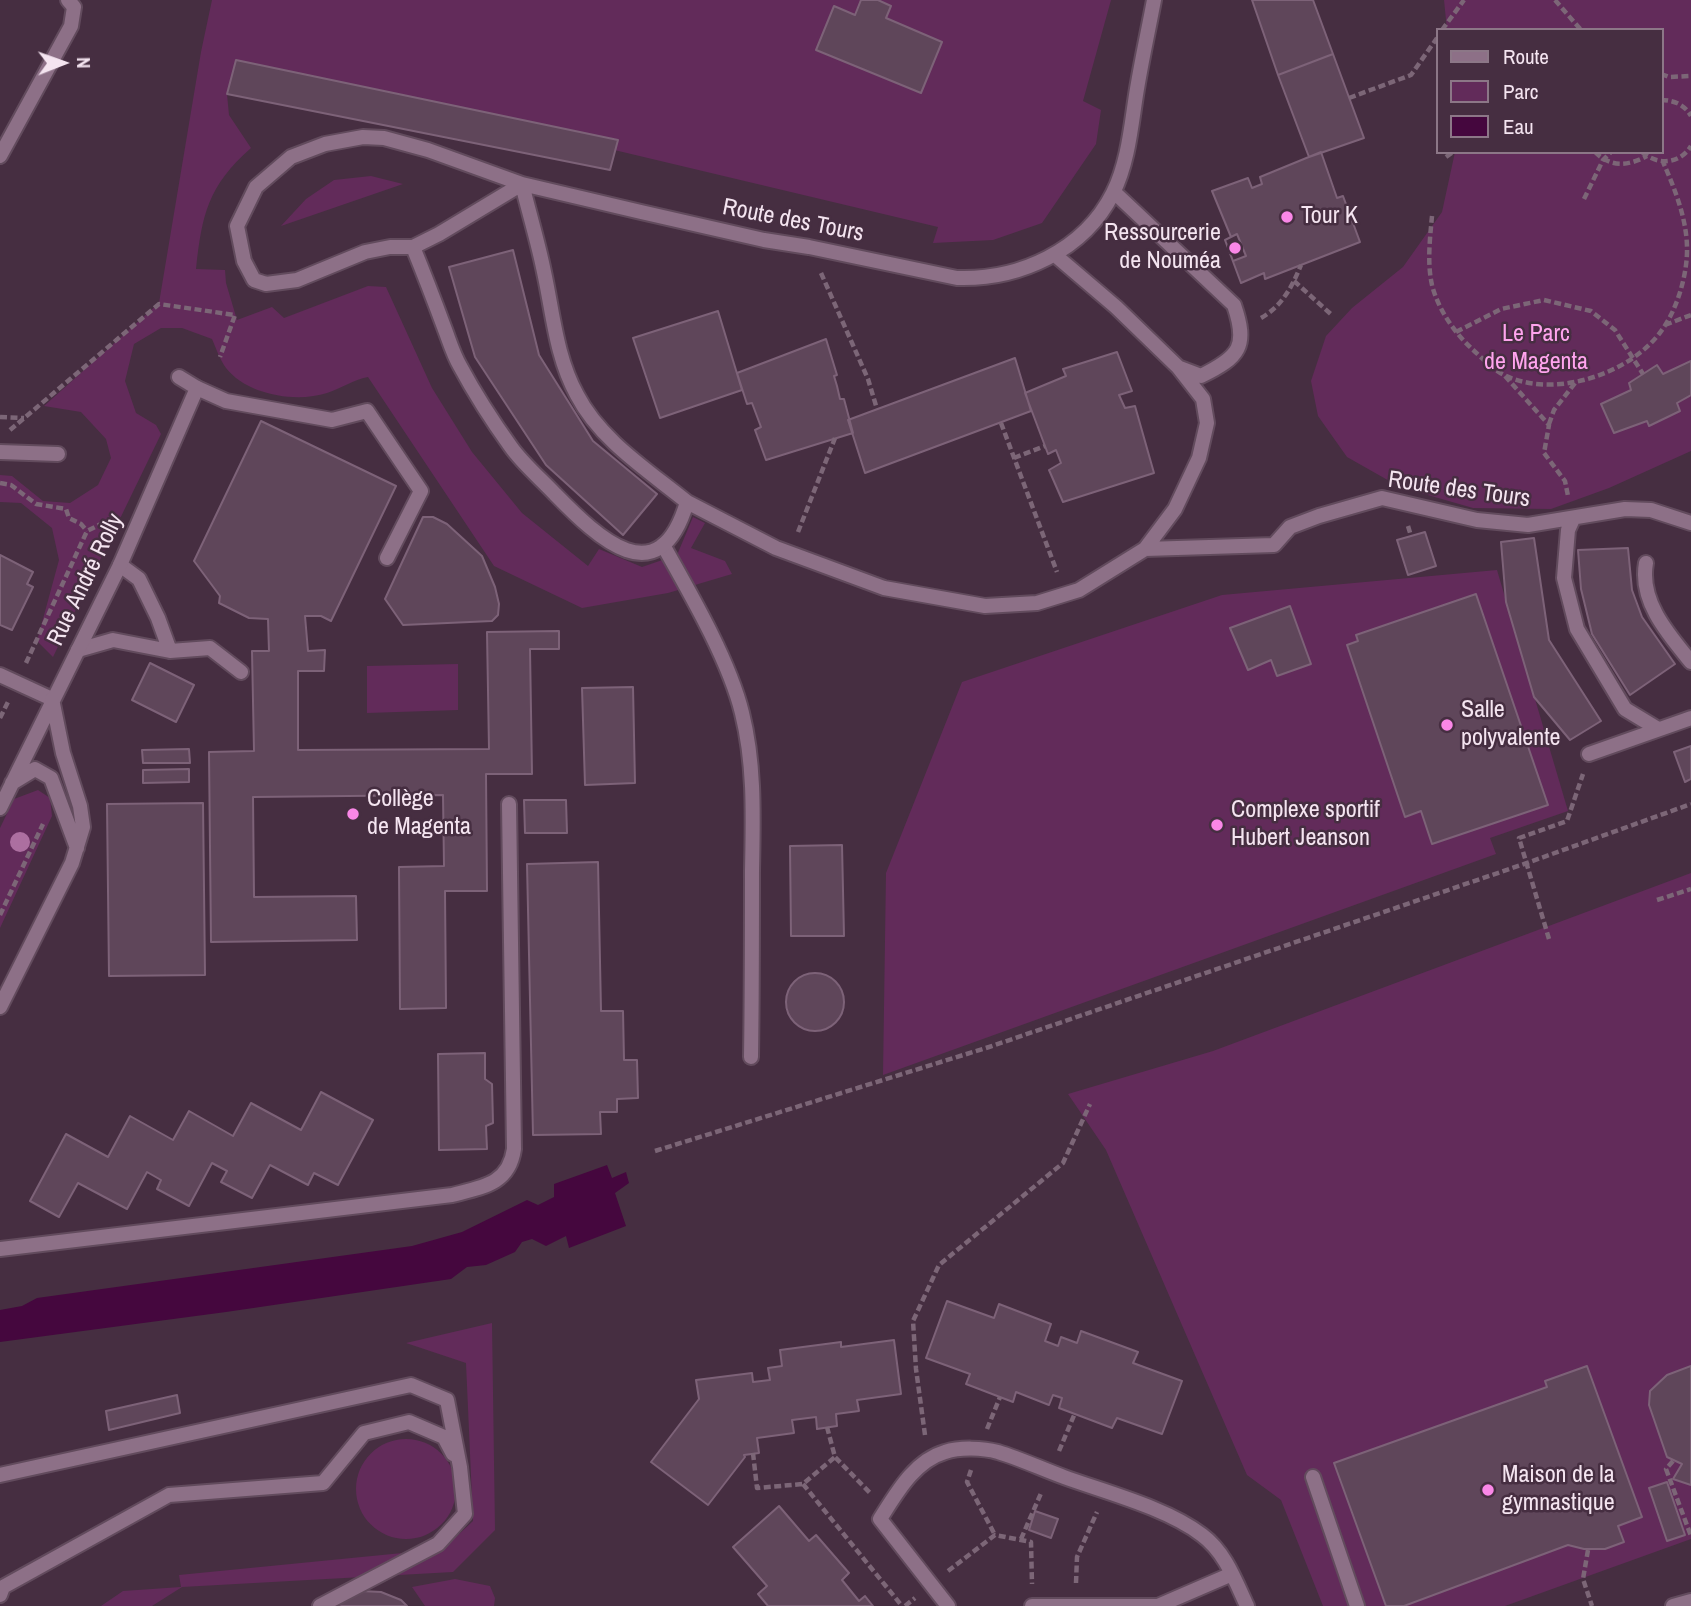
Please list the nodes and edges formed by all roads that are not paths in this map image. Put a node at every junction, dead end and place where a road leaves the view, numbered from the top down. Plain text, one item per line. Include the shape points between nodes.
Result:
1 (68, 0) edge
2 (1154, 0) edge
3 (0, 156) edge
4 (522, 184) junction
5 (1114, 192) junction
6 (414, 247) junction
7 (1055, 255) junction
8 (1178, 367) junction
9 (178, 377) dead end
10 (197, 388) junction
11 (0, 452) edge
12 (58, 454) dead end
13 (687, 502) junction
14 (1573, 519) junction
15 (1691, 523) edge
16 (663, 545) junction
17 (1144, 549) junction
18 (387, 558) dead end
19 (1646, 563) dead end
20 (120, 565) junction
21 (78, 650) junction
22 (170, 651) junction
23 (1691, 662) edge
24 (241, 672) dead end
25 (0, 675) edge
26 (52, 699) junction
27 (1691, 719) edge
28 (1658, 729) junction
29 (1589, 754) road end
30 (12, 783) junction
31 (509, 804) dead end
32 (0, 807) edge
33 (77, 848) junction
34 (0, 1007) edge
35 (751, 1056) dead end
36 (0, 1249) edge
37 (460, 1467) junction
38 (0, 1475) edge
39 (1313, 1476) dead end
40 (1232, 1574) junction
41 (0, 1595) edge
42 (1032, 1600) edge
43 (1691, 1601) edge
44 (320, 1606) edge
45 (948, 1606) edge
46 (1247, 1606) edge
47 (1357, 1606) edge
48 (1673, 1606) edge

1 - 3 street via 74,7 71,26
2 - 5 street, Route des Tours via 1126,157
4 - 6 street, Route des Tours
4 - 6 street, Route des Tours via 428,150 363,137 325,144 291,158 256,187 237,226 244,261 254,280 266,285 297,281 365,252
4 - 7 street, Route des Tours via 764,240 957,278 1017,271
4 - 13 street via 554,326 577,396 611,440
5 - 7 street, Route des Tours via 1089,226
5 - 8 street via 1234,305 1242,329 1240,346 1222,366 1200,376
6 - 16 street via 459,364 512,449 570,509 618,549 649,552
7 - 8 street
8 - 17 street via 1203,399 1207,423 1199,458 1180,499
9 - 10 street
10 - 18 street via 226,401 332,420 367,411 421,491
10 - 20 street, Rue André Rolly
11 - 12 street
13 - 16 street via 683,517
13 - 17 street via 789,554 884,588 985,606 1037,603 1079,590
14 - 15 street, Route des Tours via 1651,509
14 - 17 street, Route des Tours via 1528,525 1477,520 1382,498 1290,527 1274,545
14 - 28 street via 1564,578 1577,629 1625,709
16 - 35 street via 730,680 749,746 753,789
19 - 23 street via 1644,574 1653,609
20 - 21 street, Rue André Rolly
20 - 22 street via 139,579
21 - 22 street via 113,640
21 - 26 street, Rue André Rolly
22 - 24 street via 210,648
25 - 26 street
26 - 30 street, Rue André Rolly
26 - 33 street via 80,806 83,827
27 - 28 street
28 - 29 street
30 - 32 street, Rue André Rolly
30 - 33 street via 35,769 51,778
31 - 36 street via 514,1149 503,1176 452,1195
33 - 34 street
37 - 38 street via 447,1400 411,1385
37 - 41 street via 444,1437 409,1422 363,1433 323,1483 169,1495 3,1587
37 - 44 street via 465,1514 438,1544
39 - 47 street
40 - 42 street via 1158,1606
40 - 45 street via 1216,1548 1188,1525 999,1452 945,1451 905,1482 880,1519
40 - 46 street
43 - 48 street

